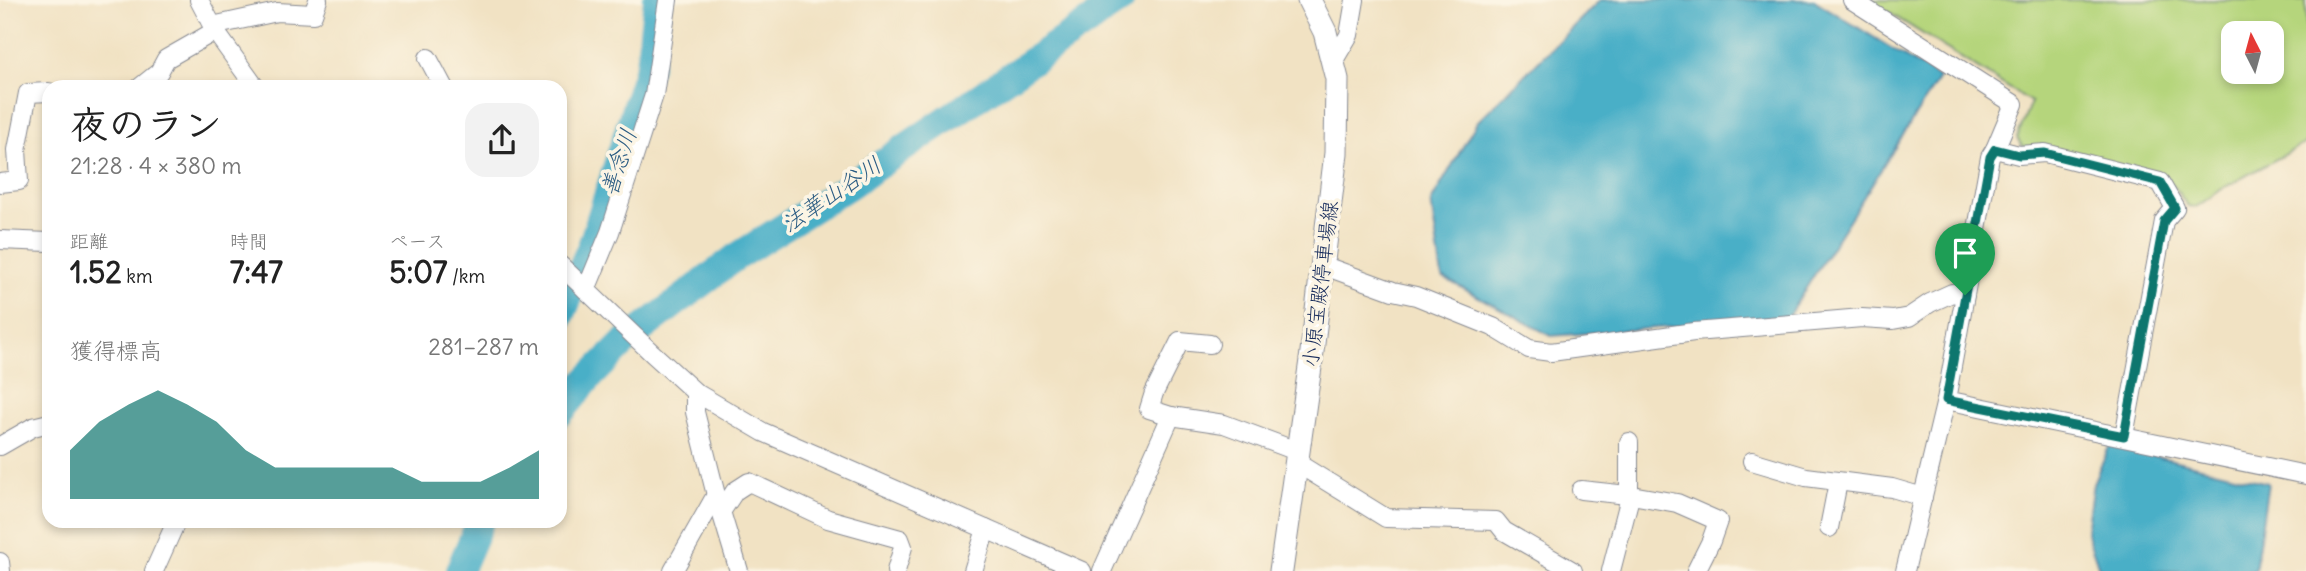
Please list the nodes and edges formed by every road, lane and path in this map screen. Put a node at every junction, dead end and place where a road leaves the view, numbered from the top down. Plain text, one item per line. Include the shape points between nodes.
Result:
1 (199, 0) edge
2 (318, 0) edge
3 (668, 0) edge
4 (1309, 0) edge
5 (1355, 0) edge
6 (1852, 0) edge
7 (213, 28) junction
8 (428, 58) dead end
9 (1333, 62) junction
10 (149, 80) edge
11 (250, 80) edge
12 (440, 80) edge
13 (42, 92) edge
14 (1995, 149) junction
15 (0, 183) edge
16 (0, 240) edge
17 (42, 242) edge
18 (1322, 265) junction
19 (567, 271) edge
20 (585, 288) junction
21 (1965, 295) junction
22 (1210, 344) dead end
23 (695, 392) junction
24 (1946, 400) junction
25 (1171, 416) junction
26 (42, 425) edge
27 (2124, 436) junction
28 (1629, 442) dead end
29 (0, 446) edge
30 (1298, 457) junction
31 (1752, 461) dead end
32 (2306, 475) edge
33 (1838, 482) junction
34 (1581, 490) dead end
35 (1630, 495) junction
36 (1923, 497) junction
37 (719, 504) junction
38 (1829, 527) dead end
39 (173, 528) edge
40 (986, 529) junction
41 (0, 562) edge
42 (901, 570) edge
43 (1, 571) edge
44 (154, 571) edge
45 (673, 571) edge
46 (739, 571) edge
47 (973, 571) edge
48 (1082, 571) edge
49 (1102, 571) edge
50 (1281, 571) edge
51 (1573, 571) edge
52 (1611, 571) edge
53 (1696, 571) edge
54 (1905, 571) edge

1 - 7 street
2 - 7 street via 313,14 277,12
3 - 20 street via 654,95 610,232
4 - 9 main road, 小原宝殿停車場線
5 - 9 street via 1349,35
6 - 14 street via 2014,104
7 - 10 street via 166,59
7 - 11 street
8 - 12 street
9 - 18 main road, 小原宝殿停車場線 via 1338,96 1336,153
13 - 15 street via 28,93 17,150 19,181
14 - 21 street
14 - 27 street via 2019,155 2045,153 2160,182 2175,208 2164,221
16 - 17 street
18 - 21 street via 1493,327 1529,349 1552,352 1694,332 1862,318 1893,320 1909,317 1952,293
18 - 30 main road, 小原宝殿停車場線
19 - 20 street
20 - 23 street
21 - 24 street
22 - 25 street via 1180,341 1149,409
23 - 37 street via 695,412
23 - 40 street via 763,432
24 - 27 street
24 - 36 street
25 - 30 street via 1224,424
25 - 49 street
26 - 29 street
27 - 32 street
28 - 35 street
30 - 50 main road, 小原宝殿停車場線
30 - 51 street via 1386,518 1496,521 1504,531
31 - 33 street
33 - 36 street
33 - 38 street
34 - 35 street
35 - 52 street
35 - 53 street via 1677,503 1718,521
36 - 54 street
37 - 42 street via 749,482 828,519 900,539
37 - 45 street
37 - 46 street
39 - 44 street
40 - 47 street
40 - 48 street
41 - 43 street

